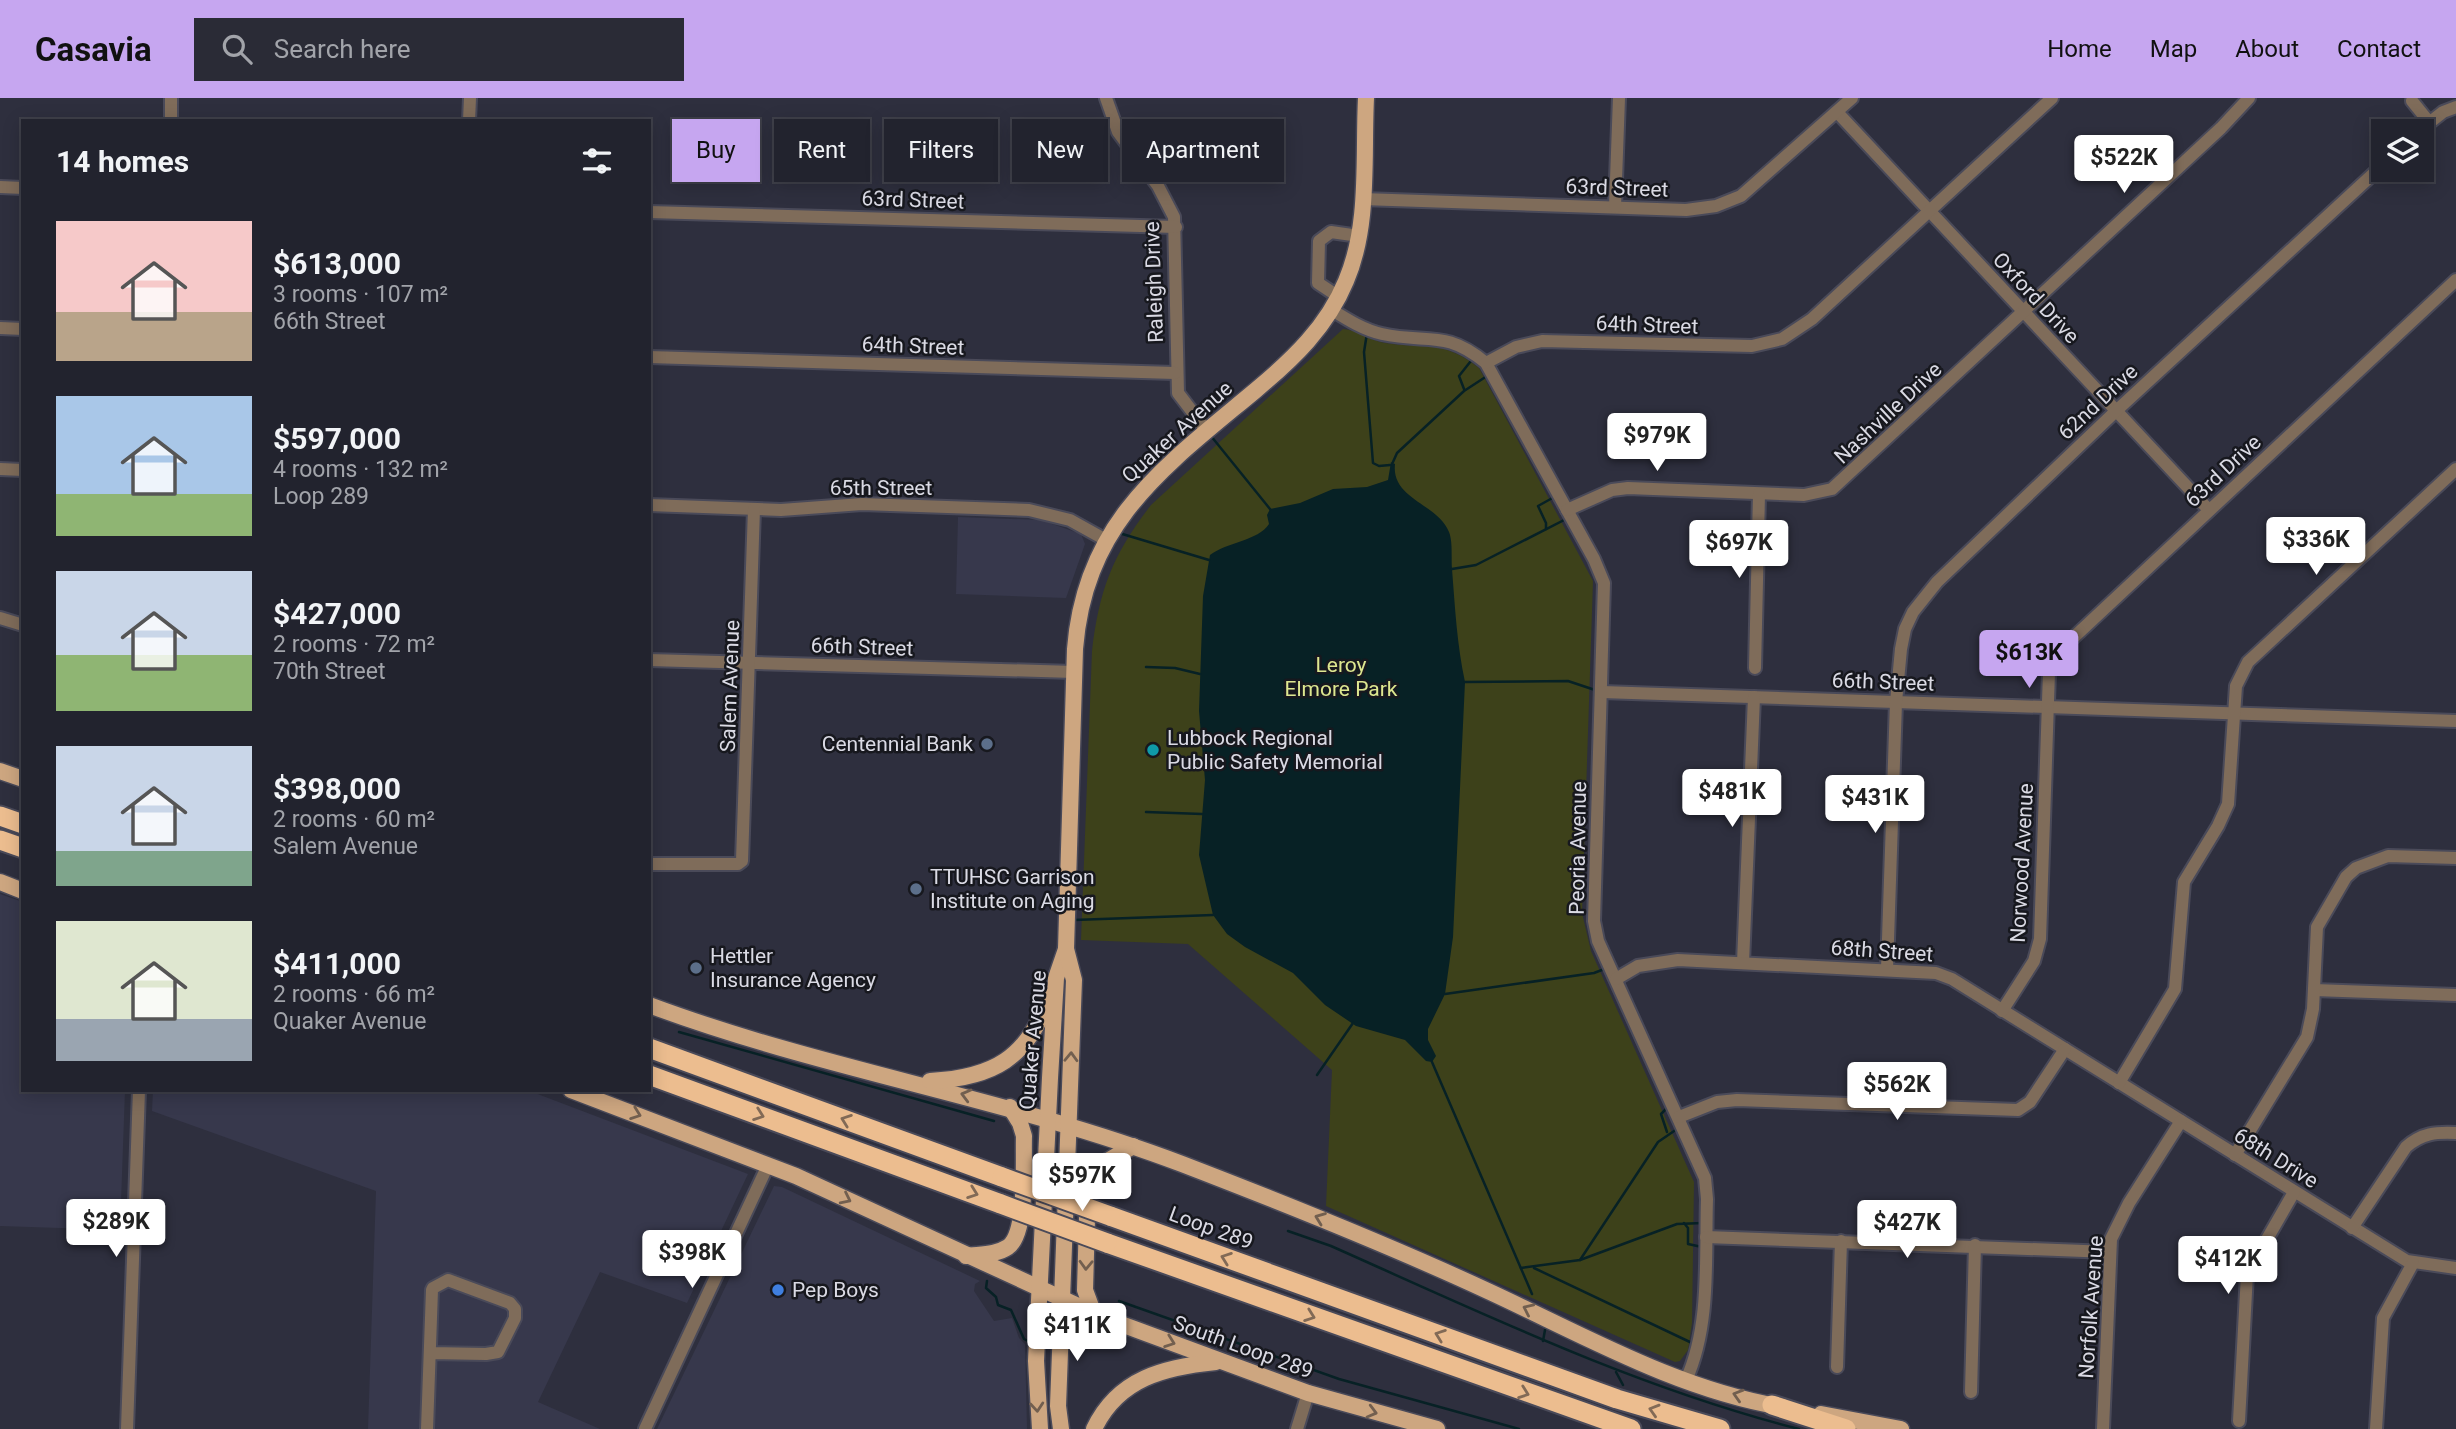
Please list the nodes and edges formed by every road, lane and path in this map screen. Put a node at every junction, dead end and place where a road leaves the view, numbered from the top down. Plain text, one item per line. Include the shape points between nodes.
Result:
1 (171, 98) edge
2 (470, 98) edge
3 (1107, 98) edge
4 (1366, 98) edge
5 (1619, 98) edge
6 (1852, 98) edge
7 (2052, 98) edge
8 (2249, 98) edge
9 (2412, 101) dead end
10 (2456, 107) edge
11 (1836, 112) junction
12 (171, 119) edge
13 (469, 119) edge
14 (2427, 119) edge
15 (2434, 119) edge
16 (2371, 176) edge
17 (0, 187) edge
18 (21, 188) edge
19 (1362, 199) junction
20 (1615, 207) junction
21 (651, 212) edge
22 (1930, 213) junction
23 (1176, 228) junction
24 (1359, 236) junction
25 (2456, 280) edge
26 (1335, 303) junction
27 (2022, 312) junction
28 (0, 328) edge
29 (21, 329) edge
30 (651, 357) edge
31 (1486, 363) junction
32 (1175, 373) junction
33 (2116, 411) junction
34 (1207, 431) junction
35 (2456, 469) edge
36 (0, 470) edge
37 (21, 470) edge
38 (1759, 494) junction
39 (651, 505) edge
40 (754, 509) junction
41 (1567, 510) junction
42 (2209, 510) junction
43 (1106, 540) junction
44 (0, 618) edge
45 (21, 624) edge
46 (651, 660) edge
47 (751, 663) junction
48 (1755, 668) dead end
49 (1074, 672) junction
50 (1602, 691) junction
51 (1754, 697) junction
52 (1896, 702) junction
53 (2048, 707) junction
54 (2234, 714) junction
55 (2456, 721) edge
56 (0, 771) edge
57 (21, 778) edge
58 (0, 816) edge
59 (21, 823) edge
60 (0, 840) edge
61 (21, 847) edge
62 (2456, 858) edge
63 (651, 864) edge
64 (0, 882) edge
65 (21, 890) edge
66 (1066, 949) junction
67 (1742, 963) junction
68 (1887, 969) junction
69 (1056, 978) junction
70 (1616, 978) junction
71 (2314, 990) junction
72 (2456, 995) edge
73 (651, 1006) edge
74 (2002, 1011) junction
75 (651, 1044) edge
76 (651, 1049) edge
77 (2065, 1049) junction
78 (683, 1060) junction
79 (651, 1076) edge
80 (913, 1082) junction
81 (2119, 1083) junction
82 (651, 1087) edge
83 (139, 1092) edge
84 (576, 1092) edge
85 (719, 1101) junction
86 (1010, 1107) junction
87 (1679, 1117) junction
88 (1048, 1119) junction
89 (2181, 1121) junction
90 (1068, 1125) junction
91 (2456, 1133) edge
92 (1133, 1146) junction
93 (2235, 1155) junction
94 (768, 1165) junction
95 (2294, 1192) junction
96 (2352, 1228) junction
97 (1706, 1237) junction
98 (1841, 1241) junction
99 (1975, 1245) junction
100 (2110, 1252) junction
101 (963, 1256) junction
102 (2413, 1264) junction
103 (2456, 1268) edge
104 (1040, 1290) junction
105 (1061, 1299) junction
106 (1102, 1317) junction
107 (430, 1353) junction
108 (1223, 1362) junction
109 (1837, 1367) dead end
110 (1686, 1380) junction
111 (1971, 1392) dead end
112 (1308, 1393) junction
113 (1772, 1405) junction
114 (2239, 1421) dead end
115 (127, 1429) edge
116 (428, 1429) edge
117 (645, 1429) edge
118 (1040, 1429) edge
119 (1060, 1429) edge
120 (1094, 1429) edge
121 (1297, 1429) edge
122 (1437, 1429) edge
123 (1631, 1429) edge
124 (1720, 1429) edge
125 (1846, 1429) edge
126 (1901, 1429) edge
127 (2103, 1429) edge
128 (2376, 1429) edge

1 - 12 street
2 - 13 street
3 - 23 street, Raleigh Drive via 1118,132 1158,186
4 - 19 main road, Quaker Avenue
5 - 20 street
6 - 11 street, 63rd Street
7 - 22 street
8 - 27 street, Nashville Drive
9 - 14 street
10 - 15 street
11 - 20 street, 63rd Street via 1741,196 1701,209
11 - 22 street, Oxford Drive
16 - 33 street, 62nd Drive
17 - 18 street
19 - 20 street, 63rd Street
19 - 24 main road, Quaker Avenue
21 - 23 street, 63rd Street
22 - 27 street, Oxford Drive
22 - 31 street, 64th Street via 1812,319 1770,343 1542,341 1516,347
23 - 32 street, Raleigh Drive
24 - 26 main road, Quaker Avenue
24 - 26 street via 1331,232 1319,241 1318,283
25 - 42 street, 63rd Drive
26 - 31 street via 1370,331 1447,340
26 - 34 main road, Quaker Avenue via 1304,346
27 - 33 street, Oxford Drive
27 - 38 street, Nashville Drive via 1832,489 1804,495
28 - 29 street
30 - 32 street, 64th Street
31 - 41 street, Peoria Avenue
32 - 34 street, Raleigh Drive via 1178,393
33 - 42 street, Oxford Drive
33 - 52 street, 62nd Drive via 1928,592 1905,629
34 - 43 main road, Quaker Avenue via 1152,480
35 - 54 street via 2248,662 2236,686
36 - 37 street
38 - 41 street via 1612,489
38 - 48 street
39 - 40 street, 65th Street
40 - 43 street, 65th Street via 862,504 1029,510 1070,520
40 - 47 street, Salem Avenue
41 - 50 street, Peoria Avenue via 1604,583
42 - 53 street, 63rd Drive via 2058,652 2049,672
43 - 49 main road, Quaker Avenue via 1081,605
44 - 45 street
46 - 47 street, 66th Street
47 - 49 street, 66th Street
47 - 63 street, Salem Avenue via 741,864
49 - 66 main road, Quaker Avenue
50 - 51 street, 66th Street
50 - 70 street, Peoria Avenue via 1593,900 1598,941
51 - 52 street, 66th Street
51 - 67 street
52 - 53 street, 66th Street
52 - 68 street, 62nd Drive
53 - 54 street, 66th Street
53 - 74 street, Norwood Avenue via 2040,939 2034,961
54 - 55 street, 66th Street
54 - 81 street via 2228,804 2184,882 2175,989
56 - 57 main road
58 - 59 highway
60 - 61 highway
62 - 71 street via 2388,856 2367,862 2346,877 2321,916 2315,942
64 - 65 main road
66 - 69 main road, Quaker Avenue
90 -> 66 main road, Quaker Avenue via 1074,980
67 - 68 street, 68th Street
67 - 70 street, 68th Street via 1662,960
68 - 74 street, 68th Street via 1936,973
69 - 80 main road via 1040,1022 1013,1056 967,1077
69 - 88 main road, Quaker Avenue
70 - 87 street, Peoria Avenue
71 - 72 street
71 - 93 street via 2307,1037
73 - 80 main road via 763,1043
74 - 77 street, 68th Street
75 - 78 highway
76 - 78 highway, Loop 289
77 - 81 street, 68th Street
77 - 87 street via 2029,1102 2018,1110 1737,1100 1717,1102
124 -> 78 highway, Loop 289, bridge via 1617,1399
79 - 85 highway
86 -> 80 main road
81 - 89 street, 68th Drive
82 - 85 highway
83 - 115 street
84 -> 94 main road, South Loop 289
85 -> 123 highway, bridge
86 - 88 main road
86 - 101 main road via 1024,1136 1020,1229 1009,1246 996,1253
87 - 97 street, Peoria Avenue via 1705,1178
88 - 90 main road
88 - 104 main road, Quaker Avenue
89 - 93 street, 68th Drive
89 - 100 street, Norfolk Avenue via 2117,1223
90 - 92 main road
90 - 105 main road, Quaker Avenue
91 - 96 street via 2429,1133 2406,1147
92 -> 106 main road via 1101,1165 1088,1184 1085,1290 1092,1309
110 -> 92 main road via 1344,1227
93 - 95 street, 68th Drive
94 -> 101 main road, South Loop 289
94 - 117 street
95 - 96 street, 68th Drive
95 - 114 street via 2247,1274
96 - 102 street, 68th Drive
97 - 98 street
97 - 110 street, Peoria Avenue via 1702,1324
98 - 99 street
98 - 109 street
99 - 100 street
99 - 111 street
100 - 127 street, Norfolk Avenue
101 - 104 main road, South Loop 289
102 - 103 street
102 - 128 street via 2383,1318
104 - 105 main road, South Loop 289
104 -> 118 main road, Quaker Avenue via 1036,1377
105 - 106 main road, South Loop 289
105 - 119 main road, Quaker Avenue
106 -> 108 main road, South Loop 289
107 - 107 street via 498,1352 515,1309 455,1282 440,1281 432,1290
107 - 116 street
108 - 112 main road, South Loop 289
108 - 120 main road via 1150,1374 1110,1403
113 -> 110 main road
112 - 121 street
112 -> 122 main road, South Loop 289
113 - 125 highway
113 - 126 main road

